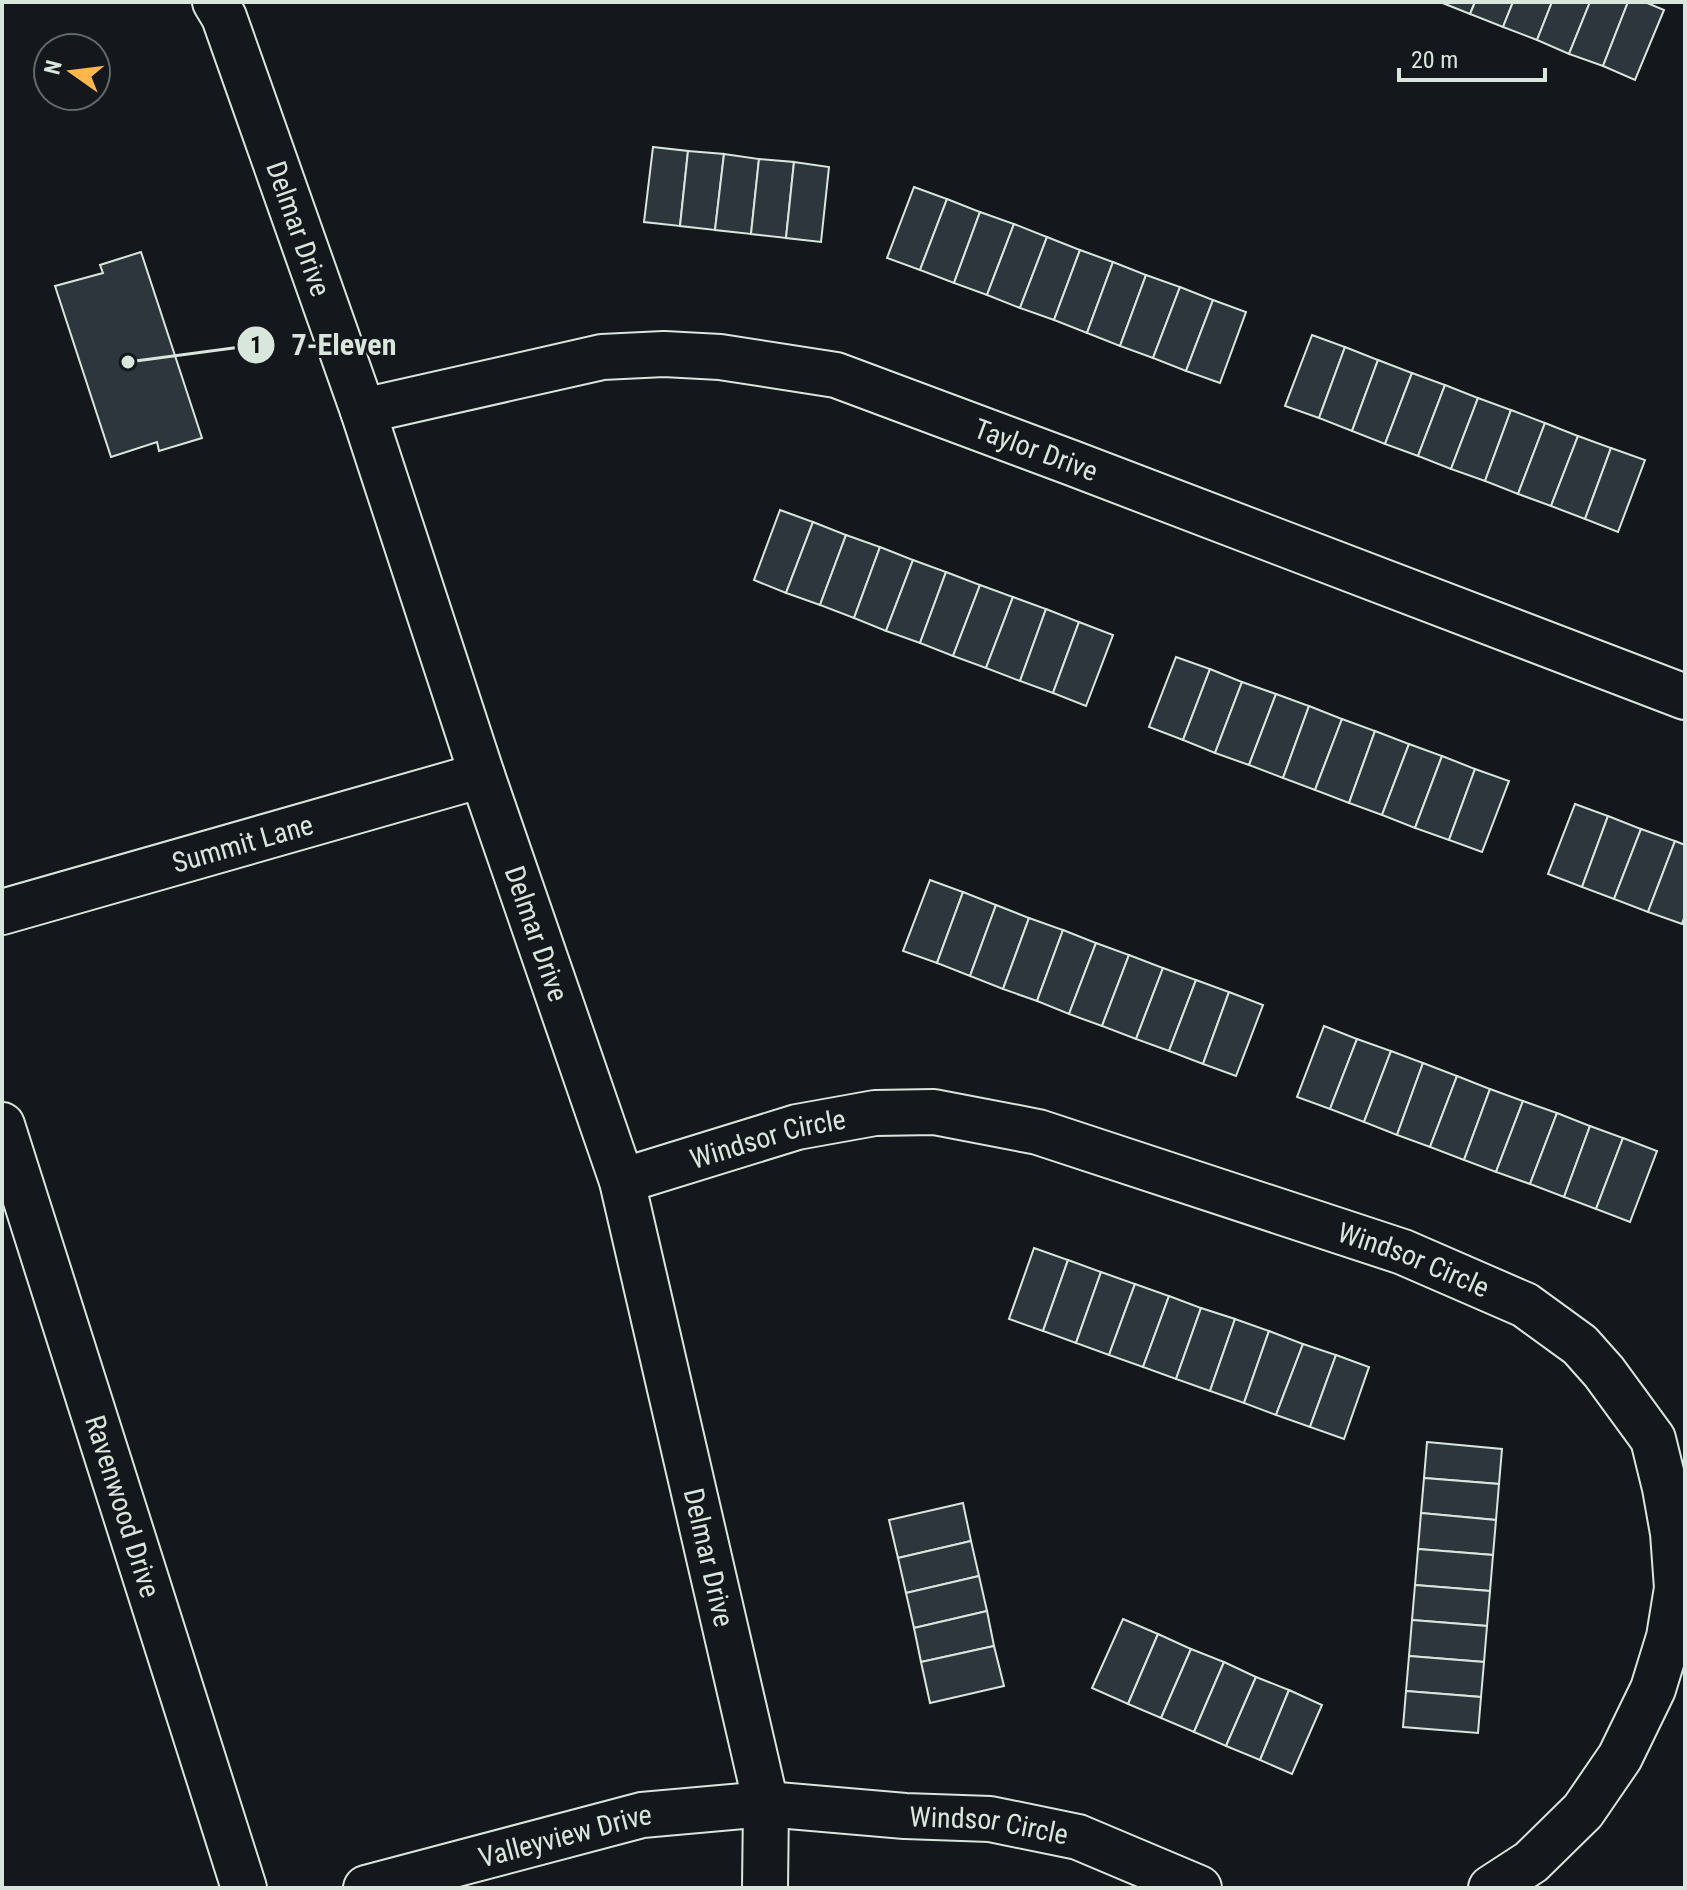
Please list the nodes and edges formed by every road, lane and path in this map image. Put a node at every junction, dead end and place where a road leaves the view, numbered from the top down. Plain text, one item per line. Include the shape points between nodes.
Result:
1 (215, 2) edge
2 (363, 411) junction
3 (1685, 697) edge
4 (482, 775) junction
5 (2, 912) edge
6 (2, 1125) edge
7 (622, 1181) junction
8 (766, 1804) junction
9 (244, 1888) edge
10 (366, 1888) edge
11 (765, 1888) edge
12 (1199, 1888) edge
13 (1491, 1888) edge

1 - 2 street, Delmar Drive
2 - 3 street, Taylor Drive via 602,357 720,357 836,375
2 - 4 street, Delmar Drive
4 - 5 street, Summit Lane
4 - 7 street, Delmar Drive
6 - 9 street, Ravenwood Drive
7 - 8 street, Delmar Drive
7 - 13 street, Windsor Circle via 797,1127 875,1113 934,1112 1038,1132 1403,1252 1525,1305 1580,1345 1653,1439 1673,1533 1677,1588 1669,1637 1653,1689 1620,1757 1583,1811 1531,1862
8 - 10 street, Valleyview Drive via 642,1815
8 - 11 street, Delmar Drive
8 - 12 street, Windsor Circle via 990,1819 1078,1837

